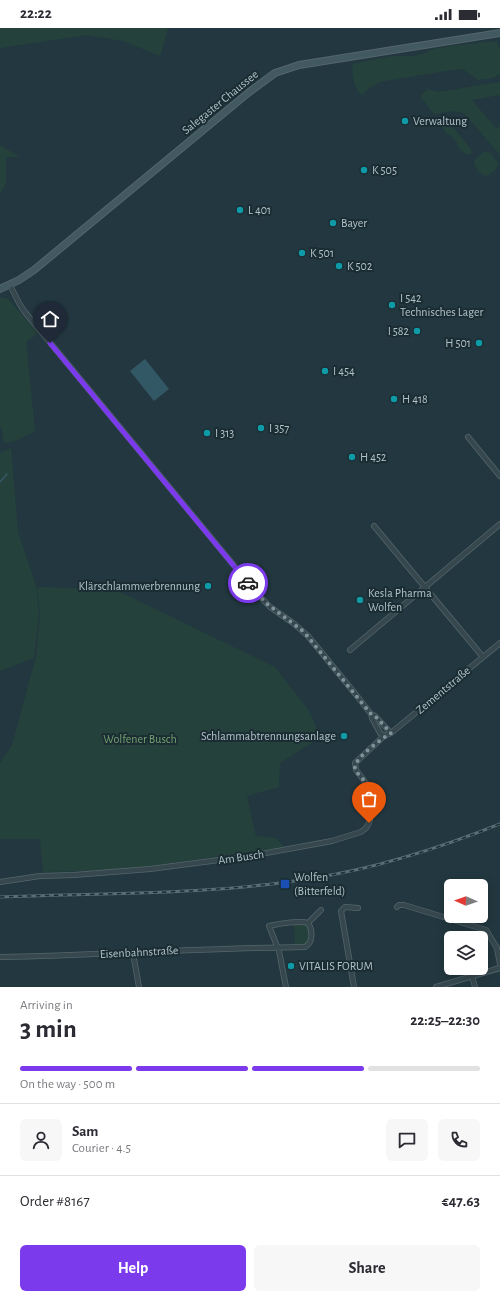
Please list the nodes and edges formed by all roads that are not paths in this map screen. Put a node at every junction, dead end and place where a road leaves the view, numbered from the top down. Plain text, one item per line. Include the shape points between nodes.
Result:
1 (500, 33) edge
2 (10, 285) junction
3 (0, 289) edge
4 (468, 437) dead end
5 (500, 476) edge
6 (500, 524) edge
7 (374, 526) dead end
8 (425, 587) junction
9 (500, 643) edge
10 (350, 650) dead end
11 (483, 656) junction
12 (371, 714) junction
13 (391, 733) junction
14 (384, 736) junction
15 (0, 882) edge
16 (397, 907) dead end
17 (358, 908) dead end
18 (321, 910) dead end
19 (308, 923) junction
20 (277, 947) junction
21 (133, 952) junction
22 (0, 957) edge
23 (500, 964) edge
24 (500, 968) edge
25 (472, 976) junction
26 (139, 987) edge
27 (286, 987) edge
28 (354, 987) edge
29 (436, 987) edge
30 (475, 987) edge

1 - 2 main road, Salegaster Chaussee via 299,65 275,73 262,81 41,264
2 - 3 main road, Salegaster Chaussee
2 - 12 street via 24,311 259,596 304,632
4 - 5 street
6 - 8 street
7 - 8 street
8 - 10 street
8 - 11 street
9 - 11 street, Zementstraße
11 - 13 street, Zementstraße
12 - 13 street
12 - 14 street
13 - 14 street, Zementstraße
14 - 15 street, Am Busch via 355,763 356,770 372,791 374,800 369,823 361,832 332,841 250,856 143,870 40,876
16 - 23 street via 404,905 486,930 497,948
17 - 28 street via 343,908 340,914
18 - 19 street
19 - 20 street, Eisenbahnstraße via 311,941 308,946
19 - 20 street via 269,926
20 - 21 street, Eisenbahnstraße
20 - 27 street
21 - 22 street, Eisenbahnstraße
21 - 26 street
24 - 25 street
25 - 29 street
25 - 30 street

